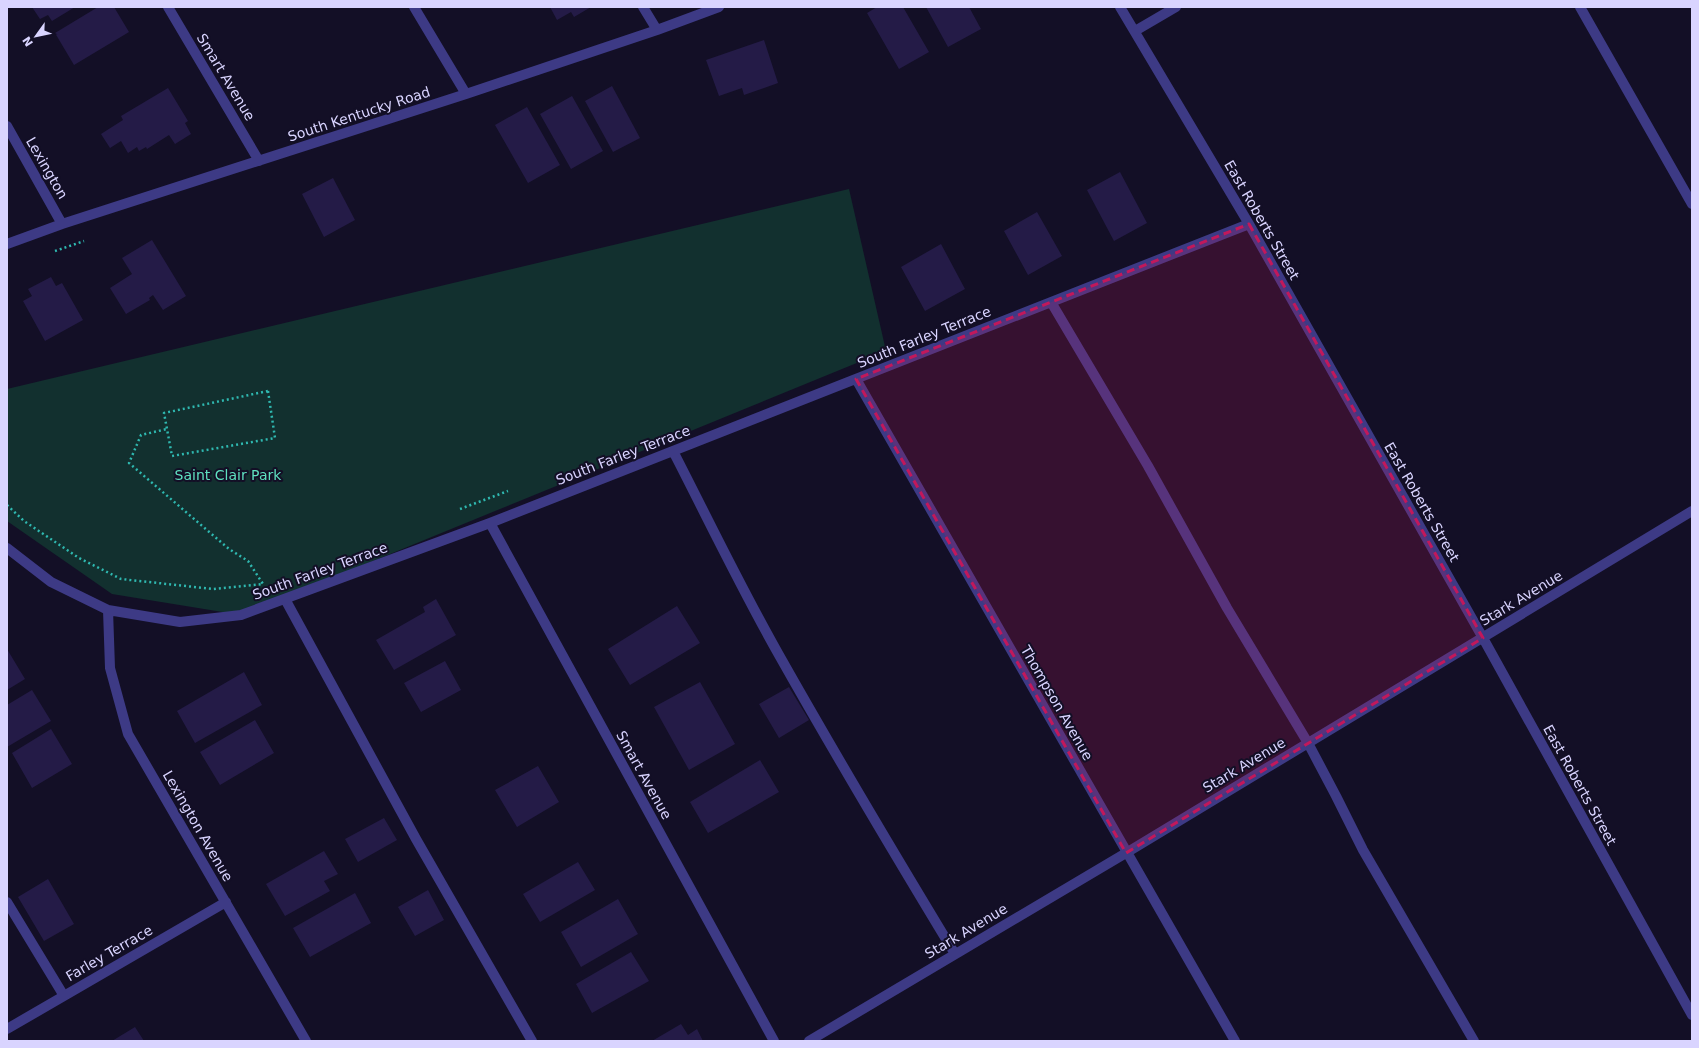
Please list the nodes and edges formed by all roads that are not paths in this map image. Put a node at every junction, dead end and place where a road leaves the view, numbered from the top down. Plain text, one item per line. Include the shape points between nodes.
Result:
1 (168, 7) edge
2 (414, 7) edge
3 (643, 7) edge
4 (719, 7) edge
5 (1120, 7) edge
6 (1176, 7) edge
7 (1580, 7) edge
8 (657, 30) junction
9 (1135, 31) junction
10 (466, 94) junction
11 (7, 126) edge
12 (260, 161) junction
13 (1692, 204) edge
14 (62, 224) junction
15 (1249, 224) junction
16 (7, 244) edge
17 (1051, 302) junction
18 (856, 379) junction
19 (673, 451) junction
20 (1692, 511) edge
21 (490, 523) junction
22 (7, 548) edge
23 (285, 599) junction
24 (108, 610) junction
25 (1483, 638) junction
26 (1308, 743) junction
27 (1126, 852) junction
28 (7, 902) edge
29 (226, 902) junction
30 (955, 954) junction
31 (64, 996) junction
32 (1692, 1015) edge
33 (7, 1029) edge
34 (306, 1041) edge
35 (532, 1041) edge
36 (774, 1041) edge
37 (809, 1041) edge
38 (1235, 1041) edge
39 (1474, 1041) edge

1 - 12 street, Smart Avenue
2 - 10 street
3 - 8 street
4 - 8 street, South Kentucky Road
5 - 9 street, East Roberts Street
6 - 9 street
7 - 13 street
8 - 10 street, South Kentucky Road
9 - 15 street, East Roberts Street
10 - 12 street, South Kentucky Road
11 - 14 street, Lexington
12 - 14 street, South Kentucky Road
14 - 16 street, South Kentucky Road
15 - 17 street, South Farley Terrace
15 - 25 street, East Roberts Street
17 - 18 street, South Farley Terrace
17 - 26 street via 1148,466 1227,608
18 - 19 street, South Farley Terrace
18 - 27 street, Thompson Avenue
19 - 21 street, South Farley Terrace
19 - 30 street via 778,654
20 - 25 street, Stark Avenue
21 - 23 street, South Farley Terrace
21 - 36 street, Smart Avenue
22 - 24 street, South Farley Terrace via 51,582
23 - 24 street, South Farley Terrace via 241,615 180,622
23 - 35 street via 416,839
24 - 29 street, Lexington Avenue via 110,668 128,734
25 - 26 street, Stark Avenue
25 - 32 street, East Roberts Street
26 - 27 street, Stark Avenue
26 - 39 street via 1363,850
27 - 30 street, Stark Avenue
27 - 38 street, Thompson Avenue
28 - 31 street
29 - 31 street, Farley Terrace
29 - 34 street, Lexington Avenue
30 - 37 street, Stark Avenue
31 - 33 street, Farley Terrace

